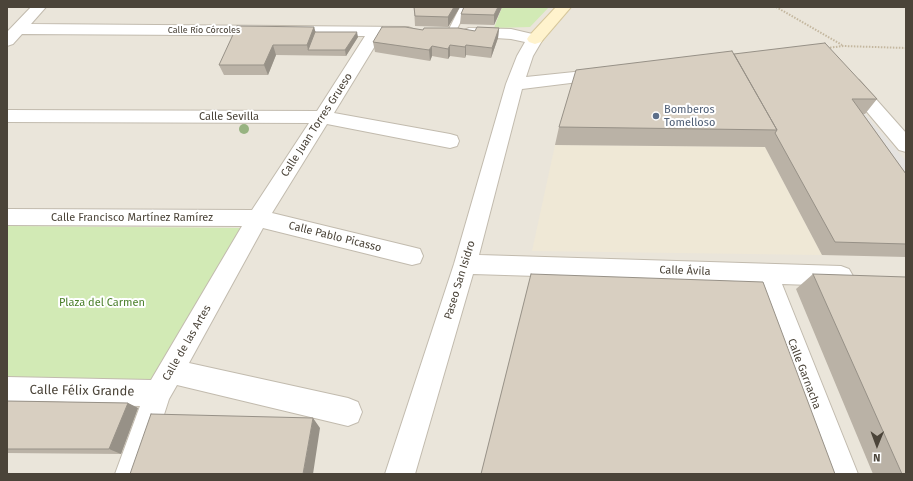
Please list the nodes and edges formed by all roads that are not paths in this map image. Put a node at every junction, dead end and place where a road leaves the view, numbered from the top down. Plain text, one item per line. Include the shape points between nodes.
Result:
1 (39, 7) edge
2 (464, 7) edge
3 (564, 7) edge
4 (18, 29) junction
5 (376, 32) junction
6 (436, 33) junction
7 (535, 39) junction
8 (7, 41) edge
9 (822, 49) edge
10 (621, 72) edge
11 (515, 84) junction
12 (7, 116) edge
13 (321, 117) junction
14 (450, 141) dead end
15 (906, 145) edge
16 (7, 217) edge
17 (258, 218) junction
18 (412, 256) dead end
19 (465, 264) junction
20 (766, 274) junction
21 (859, 276) edge
22 (164, 382) junction
23 (7, 390) edge
24 (348, 412) dead end
25 (130, 474) edge
26 (400, 474) edge
27 (843, 474) edge

1 - 4 street
2 - 6 lane
3 - 7 main road
4 - 5 street, Calle Río Córcoles
4 - 8 street
5 - 6 street, Calle Río Córcoles
5 - 13 street, Calle Juan Torres Grueso
6 - 7 street, Calle Río Córcoles via 511,34
7 - 11 street, Paseo San Isidro via 525,56
9 - 15 street
10 - 11 street
11 - 19 street, Paseo San Isidro
12 - 13 street, Calle Sevilla
13 - 14 street, Calle Sevilla
13 - 17 street, Calle Juan Torres Grueso
16 - 17 street, Calle Francisco Martínez Ramírez
17 - 18 street, Calle Pablo Picasso
17 - 22 street, Calle de las Artes
19 - 20 street, Calle Ávila
19 - 26 street, Paseo San Isidro
20 - 21 street, Calle Ávila
20 - 27 street, Calle Garnacha
22 - 23 street, Calle Félix Grande
22 - 24 street, Calle Félix Grande
22 - 25 street, Calle de las Artes

